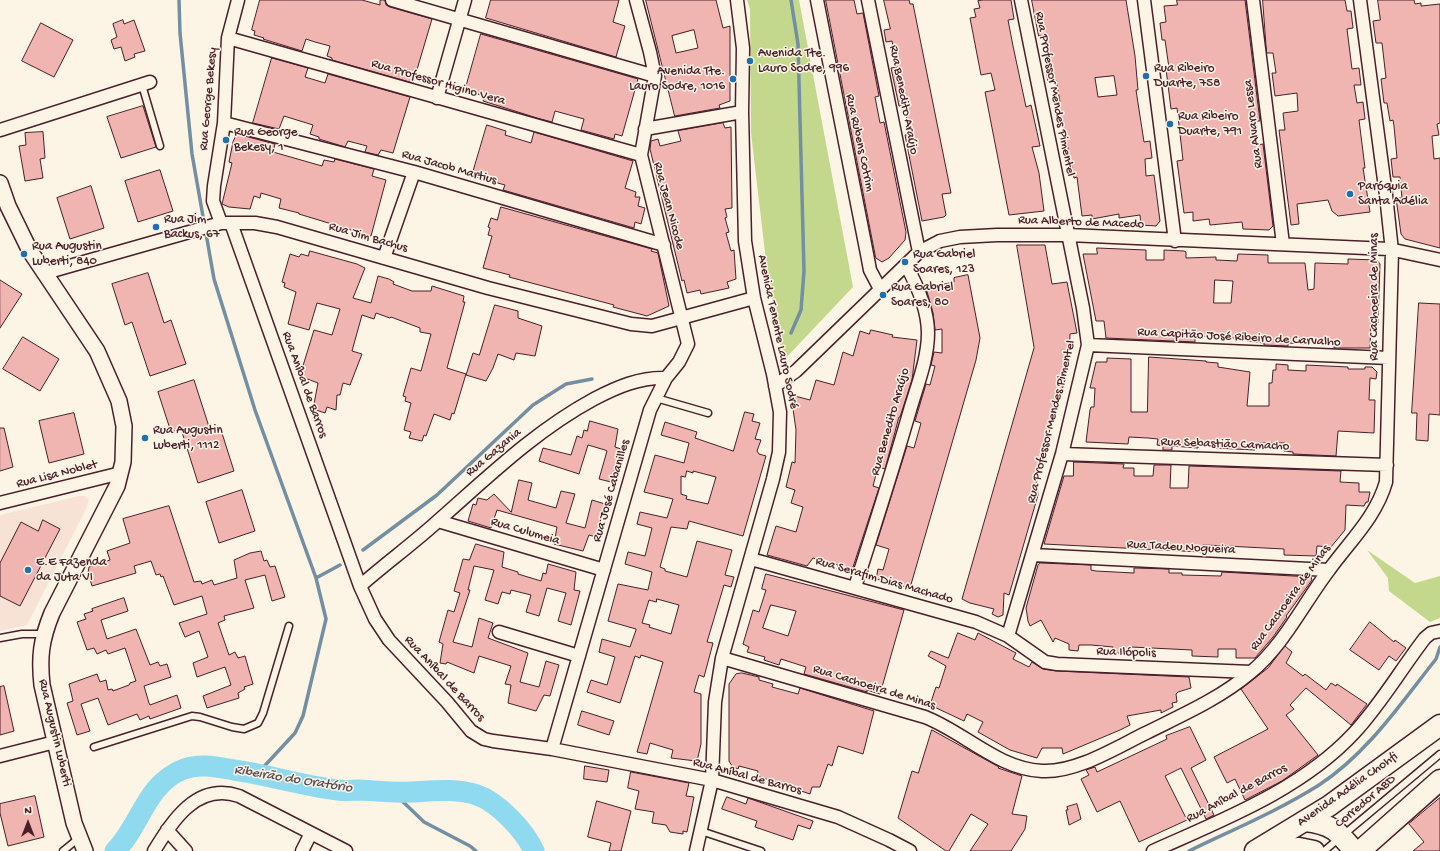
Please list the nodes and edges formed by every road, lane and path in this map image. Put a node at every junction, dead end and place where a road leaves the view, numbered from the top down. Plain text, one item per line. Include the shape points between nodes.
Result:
1 (238, 0) edge
2 (392, 0) edge
3 (465, 0) edge
4 (636, 0) edge
5 (737, 0) edge
6 (817, 0) edge
7 (868, 0) edge
8 (1021, 0) edge
9 (1144, 0) edge
10 (1253, 0) edge
11 (1360, 0) edge
12 (460, 18) junction
13 (228, 38) junction
14 (654, 76) junction
15 (146, 83) joint
16 (437, 98) junction
17 (742, 112) junction
18 (224, 124) junction
19 (645, 129) junction
20 (0, 130) edge
21 (160, 146) dead end
22 (641, 155) junction
23 (414, 172) junction
24 (0, 182) edge
25 (221, 224) junction
26 (1068, 235) junction
27 (1175, 241) junction
28 (1283, 244) junction
29 (664, 245) junction
30 (1392, 250) junction
31 (919, 252) junction
32 (384, 258) junction
33 (1440, 260) edge
34 (906, 265) junction
35 (45, 273) junction
36 (880, 290) junction
37 (754, 298) junction
38 (683, 318) junction
39 (1088, 345) junction
40 (1389, 358) junction
41 (666, 378) junction
42 (775, 386) junction
43 (656, 398) junction
44 (708, 413) dead end
45 (1062, 454) junction
46 (1387, 465) junction
47 (121, 473) junction
48 (0, 503) edge
49 (438, 521) junction
50 (1033, 555) junction
51 (751, 559) junction
52 (604, 570) junction
53 (1329, 570) junction
54 (360, 586) junction
55 (855, 587) junction
56 (289, 626) dead end
57 (1440, 631) edge
58 (499, 632) dead end
59 (43, 634) junction
60 (1008, 636) junction
61 (0, 638) edge
62 (579, 656) junction
63 (722, 658) junction
64 (1251, 672) junction
65 (1440, 725) edge
66 (55, 742) junction
67 (94, 747) dead end
68 (552, 749) junction
69 (1440, 754) edge
70 (0, 756) edge
71 (712, 780) junction
72 (1440, 780) edge
73 (1305, 821) junction
74 (167, 830) junction
75 (701, 831) junction
76 (311, 833) junction
77 (1348, 844) edge
78 (82, 845) edge
79 (64, 851) edge
80 (154, 851) edge
81 (186, 851) edge
82 (302, 851) edge
83 (346, 851) edge
84 (696, 851) edge
85 (761, 851) edge
86 (910, 851) edge
87 (1153, 851) edge
88 (1255, 851) edge
89 (1274, 851) edge
90 (1314, 851) edge
91 (1324, 851) edge
92 (1360, 851) edge

1 - 13 street, Rua George Bekesy
2 - 12 street
3 - 12 street
4 - 14 street, Rua Jean Nicode
5 - 17 street, Avenida Tenente Lauro Sodré via 743,48
6 - 36 street, Rua Rubens Cotrim via 870,270
7 - 31 street, Rua Benedito Araújo
8 - 26 street, Rua Professor Mendes Pimentel
9 - 27 street
10 - 28 street, Rua Alvaro Lessa
11 - 30 street, Rua Cachoeira de Minas
12 - 14 street
12 - 16 street
13 - 16 street, Rua Professor Higino Vera
13 - 18 street, Rua George Bekesy
14 - 19 street, Rua Jean Nicode
15 - 20 street
15 - 21 lane
16 - 22 street, Rua Professor Higino Vera
17 - 19 street
17 - 37 street, Avenida Tenente Lauro Sodré via 745,241
18 - 23 street, Rua Jacob Martius
18 - 25 street, Rua George Bekesy via 213,201
19 - 22 street, Rua Jean Nicode
22 - 29 street, Rua Jean Nicode
23 - 29 street, Rua Jacob Martius
23 - 32 street
24 - 35 street, Rua Augustin Luberti via 30,251
25 - 32 street, Rua Jim Bachus via 255,223 277,227
25 - 35 street, Rua Jim Bachus
25 - 54 street, Rua Aníbal de Barros
26 - 27 street, Rua Alberto de Macedo
26 - 31 street, Rua Alberto de Macedo via 960,237 940,241
26 - 39 street, Rua Professor Mendes Pimentel
27 - 28 street, Rua Alberto de Macedo
28 - 30 street, Rua Alberto de Macedo
29 - 38 street, Rua Jean Nicode
30 - 33 street, Rua Alberto de Macedo
30 - 40 street, Rua Cachoeira de Minas
31 - 34 street, Rua Alberto de Macedo
32 - 38 street, Rua Jim Bachus via 488,288 631,324 652,326
34 - 36 street, Rua Alberto de Macedo
34 - 55 street, Rua Benedito Araújo via 918,287 927,319 926,347 906,425
35 - 47 street, Rua Augustin Luberti via 97,351 119,401 124,426
36 - 42 street, Rua Alberto de Macedo via 796,371
37 - 38 street
37 - 42 street, Avenida Tenente Lauro Sodré
38 - 41 street, Rua José Cabanilles via 688,344 679,362
39 - 40 street, Rua Capitão José Ribeiro de Carvalho
39 - 45 street, Rua Professor Mendes Pimentel
40 - 46 street, Rua Cachoeira de Minas
41 - 43 street, Rua José Cabanilles
41 - 49 street, Rua Gazania via 632,382 567,414 510,455
42 - 51 street, Avenida Tenente Lauro Sodré via 780,412 779,452
43 - 44 lane
43 - 52 street, Rua José Cabanilles via 650,410
45 - 46 street, Rua Sebastião Camacho
45 - 50 street, Rua Professor Mendes Pimentel
46 - 53 street, Rua Cachoeira de Minas via 1386,482 1376,507
47 - 48 street, Rua Lisa Noblet
47 - 59 street, Rua Augustin Luberti via 117,486
49 - 52 street, Rua Culumeia
49 - 54 street, Rua Gazania
50 - 53 street, Rua Tadeu Nogueira
50 - 60 street, Rua Professor Mendes Pimentel
51 - 55 street, Rua Serafim Dias Machado
51 - 63 street, Avenida Tenente Lauro Sodré
52 - 62 street, Rua José Cabanilles
53 - 64 street, Rua Cachoeira de Minas via 1289,629 1268,656
54 - 68 street, Rua Aníbal de Barros via 388,640 471,731 493,741
55 - 60 street, Rua Serafim Dias Machado via 976,622
56 - 67 lane via 258,723 251,727 238,728 192,716
57 - 87 street, Rua Aníbal de Barros via 1425,638 1369,716 1327,758 1285,787
58 - 62 street
59 - 61 lane
59 - 66 street, Rua Augustin Luberti via 40,664 42,686
60 - 64 street, Rua Ilópolis via 1045,662 1057,664
62 - 68 street, Rua José Cabanilles
63 - 64 street, Rua Cachoeira de Minas via 925,717 940,723 1004,761 1042,771 1066,768 1097,757 1213,699
63 - 71 street, Avenida Tenente Lauro Sodré via 715,702
65 - 73 highway, Avenida Adélia Chohfi
66 - 70 street
66 - 78 street, Rua Augustin Luberti
68 - 71 street, Rua Aníbal de Barros
69 - 77 lane, Corredor ABD
71 - 75 street, Avenida Tenente Lauro Sodré
71 - 86 street, Rua Aníbal de Barros via 838,817
72 - 92 highway
73 - 77 highway via 1328,825
73 - 88 highway, Avenida Adélia Chohfi
74 - 76 street via 180,813 203,796 229,792
74 - 80 street
74 - 81 street
75 - 84 street, Avenida Tenente Lauro Sodré
75 - 85 lane
76 - 82 street
76 - 83 street
77 - 91 lane, Corredor ABD
78 - 79 lane
89 - 90 highway via 1299,848

